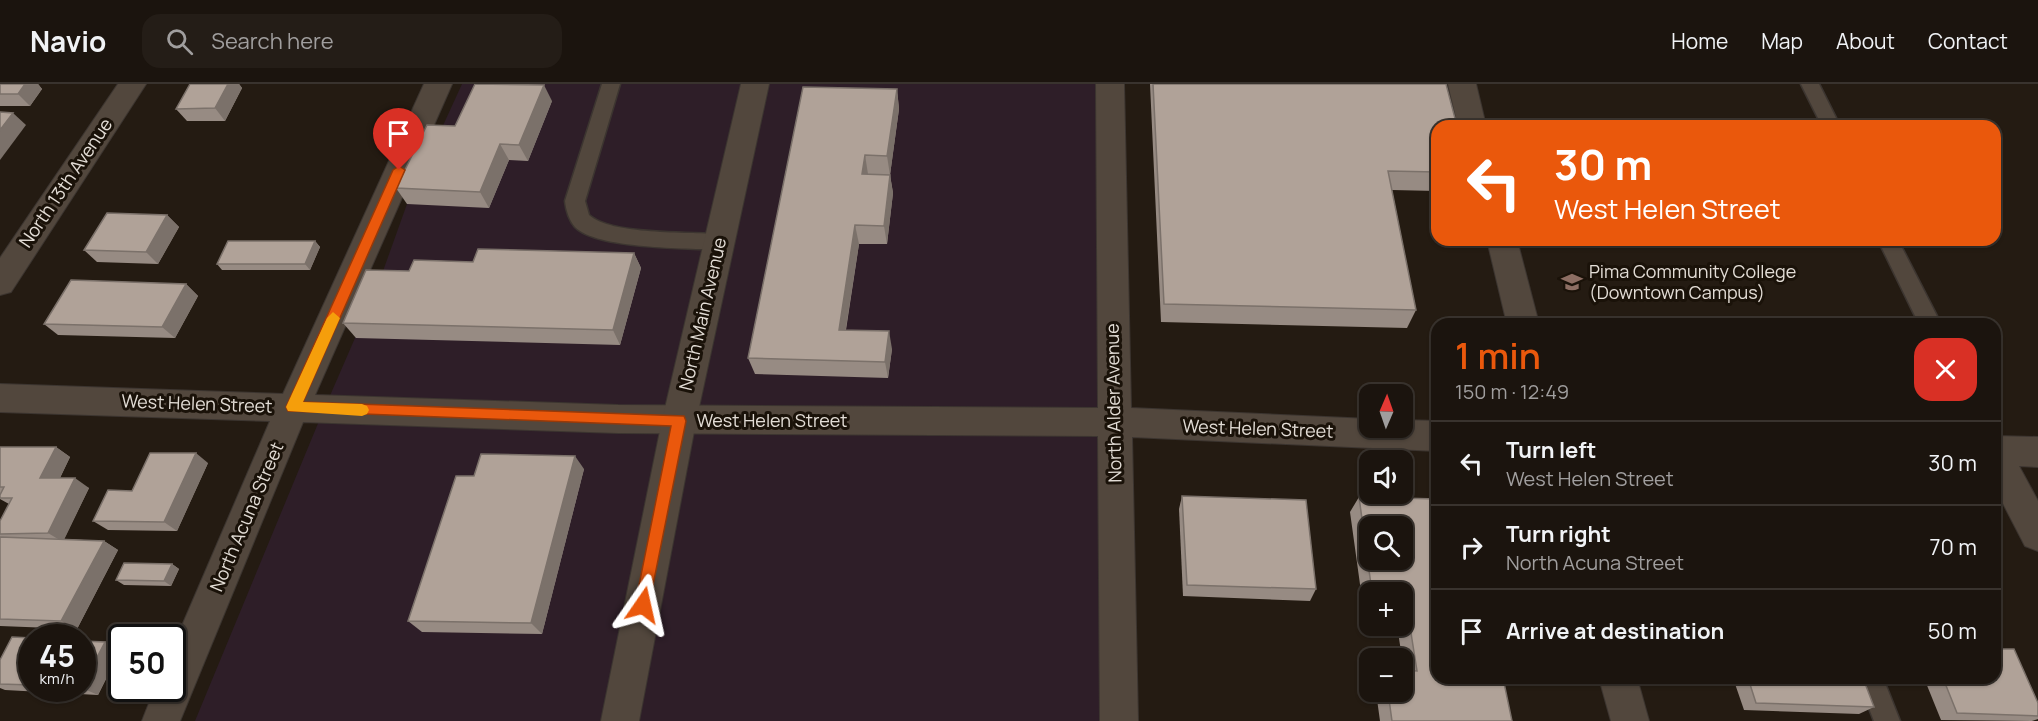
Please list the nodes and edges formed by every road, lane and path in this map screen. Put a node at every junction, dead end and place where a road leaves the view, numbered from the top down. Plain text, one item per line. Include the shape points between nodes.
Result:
1 (132, 84) edge
2 (438, 84) edge
3 (611, 84) edge
4 (755, 84) edge
5 (1110, 84) edge
6 (1462, 84) edge
7 (1810, 84) edge
8 (1471, 120) edge
9 (1828, 120) edge
10 (719, 242) junction
11 (1504, 246) edge
12 (1891, 246) edge
13 (0, 283) edge
14 (1522, 318) edge
15 (1927, 318) edge
16 (0, 398) edge
17 (293, 407) junction
18 (679, 421) junction
19 (1113, 422) junction
20 (1431, 436) edge
21 (2001, 453) edge
22 (2038, 453) edge
23 (2001, 465) edge
24 (2038, 536) edge
25 (1620, 684) edge
26 (1872, 684) edge
27 (160, 721) edge
28 (620, 721) edge
29 (1119, 721) edge
30 (1630, 721) edge
31 (1887, 721) edge

1 - 13 street, North 13th Avenue
2 - 17 street, North Acuna Street
3 - 10 lane via 575,201 577,212 586,225 610,233
4 - 10 street, North Main Avenue
5 - 19 street, North Alder Avenue
6 - 8 street
7 - 9 lane
10 - 18 street, North Main Avenue
11 - 14 street
12 - 15 lane
16 - 17 street, West Helen Street
17 - 18 street, West Helen Street
17 - 27 street, North Acuna Street
18 - 19 street, West Helen Street
18 - 28 street, North Main Avenue
19 - 20 street, West Helen Street
19 - 29 street, North Alder Avenue
21 - 22 street
23 - 24 street
25 - 30 street
26 - 31 lane

